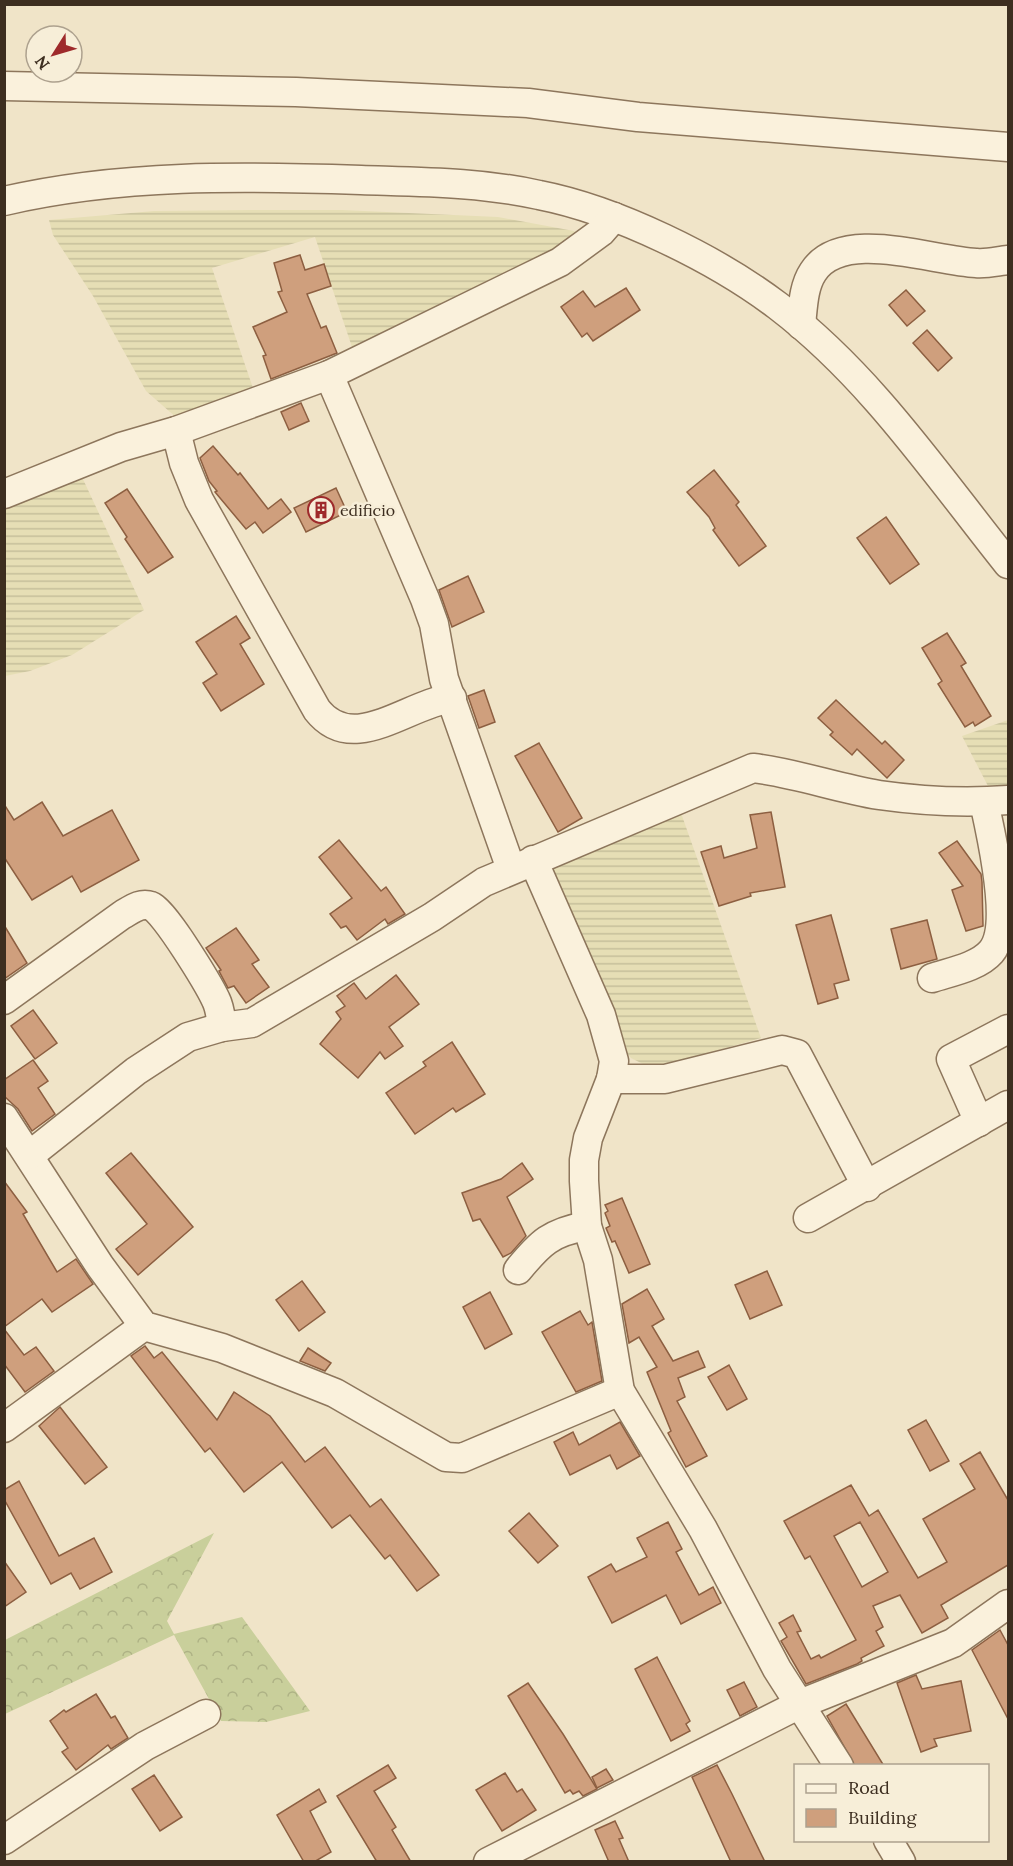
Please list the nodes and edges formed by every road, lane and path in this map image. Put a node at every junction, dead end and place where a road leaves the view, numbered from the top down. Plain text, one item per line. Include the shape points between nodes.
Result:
1 (4, 86) edge
2 (1008, 147) edge
3 (4, 201) edge
4 (614, 218) junction
5 (1008, 260) edge
6 (801, 325) junction
7 (329, 375) junction
8 (176, 431) junction
9 (4, 494) edge
10 (1008, 564) edge
11 (452, 698) junction
12 (996, 801) edge
13 (522, 864) junction
14 (932, 978) dead end
15 (4, 1000) edge
16 (222, 1027) junction
17 (1008, 1029) edge
18 (611, 1079) junction
19 (1008, 1105) edge
20 (4, 1118) edge
21 (979, 1122) junction
22 (30, 1155) junction
23 (867, 1187) junction
24 (808, 1218) dead end
25 (587, 1226) junction
26 (518, 1270) dead end
27 (144, 1326) junction
28 (620, 1391) junction
29 (4, 1428) edge
30 (1008, 1604) edge
31 (800, 1704) junction
32 (206, 1714) dead end
33 (838, 1764) edge
34 (4, 1840) edge
35 (889, 1842) edge
36 (488, 1862) edge
37 (901, 1862) edge

1 - 2 street via 296,92 528,103 638,117
3 - 4 street via 57,190 161,179 307,178 450,183 537,194
4 - 6 street via 745,281
4 - 7 street via 560,262
5 - 6 street via 978,264 884,250 849,249 827,257 813,272
6 - 10 street via 858,378
7 - 8 street
7 - 11 street via 425,599
8 - 9 street via 121,447
8 - 11 street via 199,500 326,721 350,730 370,727 437,700
11 - 13 street
12 - 13 street via 880,795 753,768
12 - 14 street via 1001,935 991,953 969,966
13 - 16 street via 484,882 266,1017 246,1025
13 - 18 street via 604,1024 614,1061
15 - 16 street via 122,915 148,905 158,909 170,924 217,1001
16 - 22 street via 188,1037 165,1051
17 - 21 street via 951,1059
18 - 23 street via 665,1079 782,1050 797,1054
18 - 25 street via 588,1138 584,1160
19 - 21 street
20 - 22 street
21 - 23 street
22 - 27 street via 100,1266
23 - 24 street
25 - 26 street via 567,1229 538,1244
25 - 28 street via 598,1260
27 - 28 street via 222,1348 335,1393 446,1457 462,1458
27 - 29 street
28 - 31 street via 703,1529 777,1669
30 - 31 street via 953,1643
31 - 33 street
31 - 36 street
32 - 34 street via 145,1746
35 - 37 street

